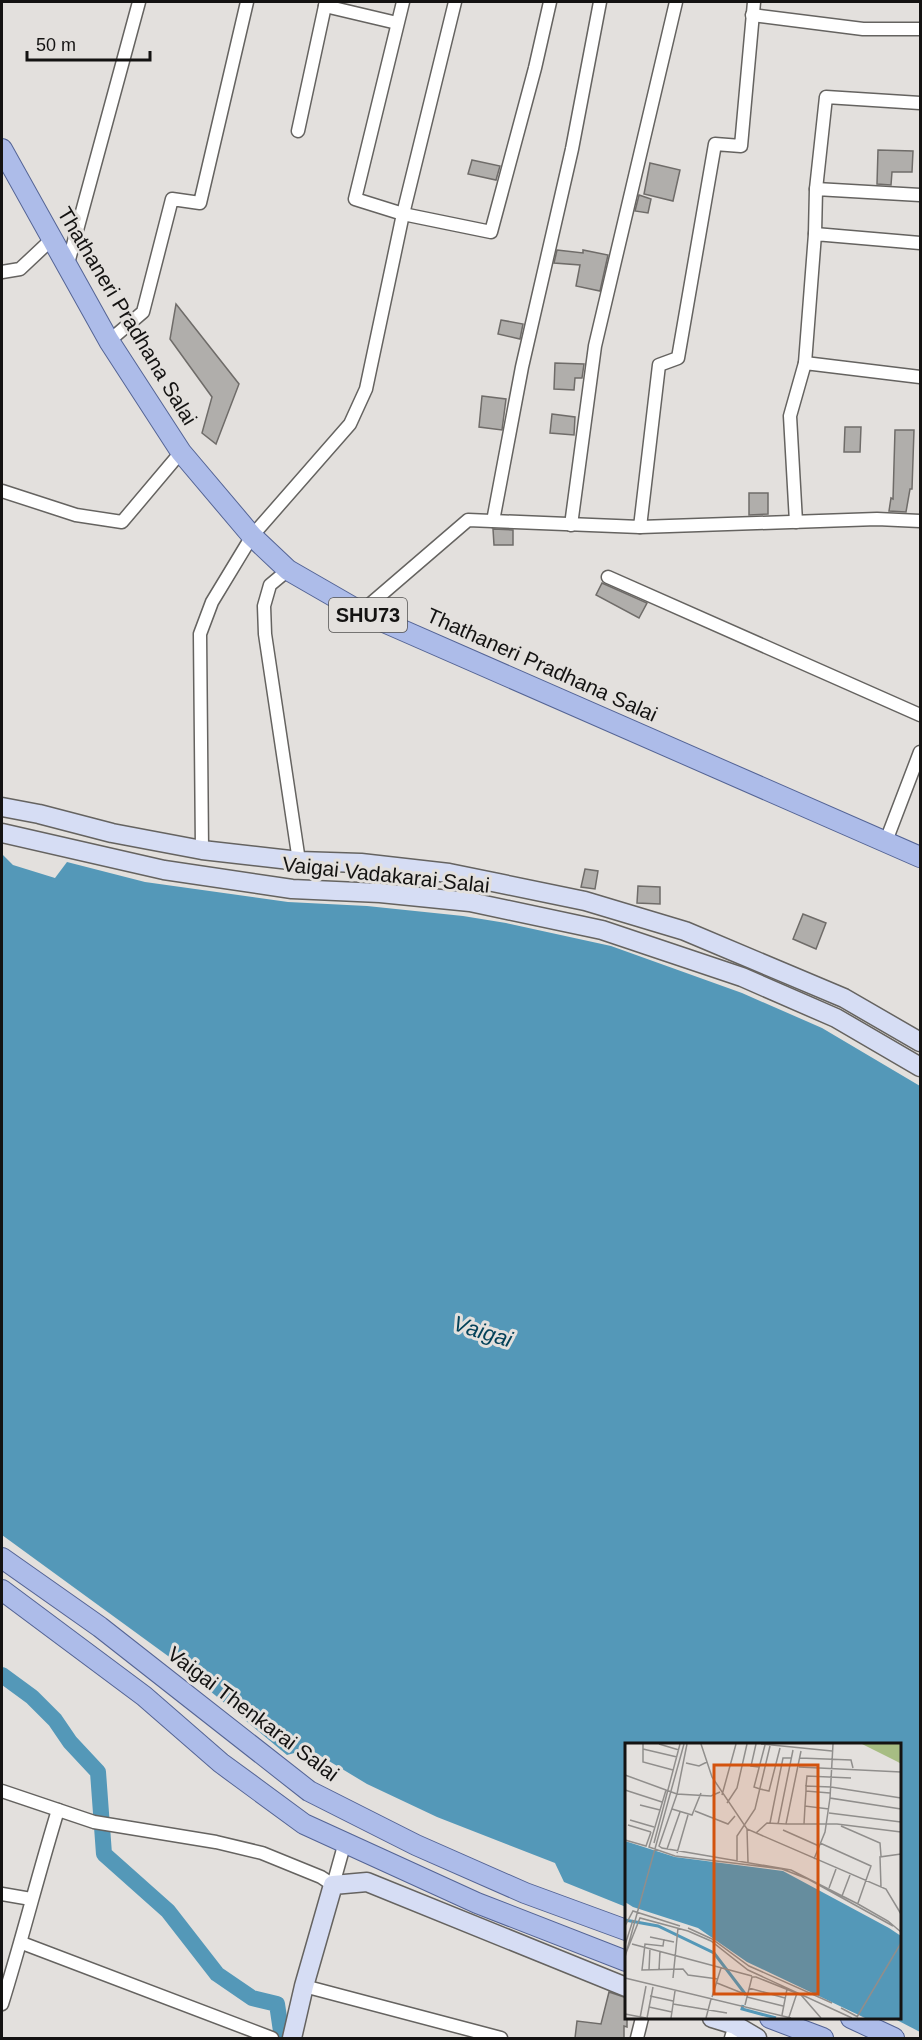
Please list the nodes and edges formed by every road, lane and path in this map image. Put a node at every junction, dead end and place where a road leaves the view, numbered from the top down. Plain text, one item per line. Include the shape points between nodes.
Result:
1 (139, 2) edge
2 (247, 2) edge
3 (402, 2) edge
4 (455, 2) edge
5 (550, 2) edge
6 (600, 2) edge
7 (676, 2) edge
8 (754, 2) edge
9 (325, 4) edge
10 (752, 15) junction
11 (397, 23) junction
12 (921, 29) edge
13 (921, 103) edge
14 (298, 131) dead end
15 (2, 149) edge
16 (816, 189) junction
17 (921, 195) edge
18 (403, 214) junction
19 (815, 234) junction
20 (52, 239) junction
21 (921, 243) edge
22 (67, 269) junction
23 (2, 272) edge
24 (109, 341) junction
25 (805, 363) junction
26 (921, 377) edge
27 (181, 452) junction
28 (2, 491) edge
29 (493, 521) junction
30 (921, 521) edge
31 (796, 522) junction
32 (571, 525) junction
33 (640, 527) junction
34 (252, 536) junction
35 (288, 570) junction
36 (608, 577) dead end
37 (361, 612) junction
38 (921, 715) edge
39 (921, 752) edge
40 (2, 807) edge
41 (2, 833) edge
42 (886, 841) junction
43 (202, 850) junction
44 (921, 857) edge
45 (299, 861) junction
46 (921, 1042) edge
47 (921, 1067) edge
48 (2, 1558) edge
49 (2, 1590) edge
50 (2, 1791) edge
51 (58, 1810) junction
52 (345, 1842) junction
53 (333, 1886) junction
54 (2, 1894) edge
55 (31, 1899) junction
56 (625, 1929) edge
57 (22, 1943) junction
58 (625, 1960) edge
59 (304, 1986) junction
60 (625, 1986) edge
61 (2, 2004) edge
62 (642, 2019) edge
63 (714, 2019) edge
64 (773, 2019) edge
65 (853, 2019) edge
66 (733, 2032) edge
67 (272, 2038) edge
68 (292, 2038) edge
69 (501, 2038) edge
70 (637, 2038) edge
71 (757, 2038) edge
72 (823, 2038) edge
73 (894, 2038) edge

1 - 22 street
2 - 24 street via 200,203 172,199 143,312
3 - 11 street
4 - 18 street
5 - 18 street via 491,231
6 - 29 street
7 - 32 street via 595,346
8 - 10 street
9 - 11 street
9 - 14 street
10 - 12 street via 863,29
10 - 33 street via 741,146 715,144 678,358 658,365
11 - 18 street via 355,200
13 - 16 street via 826,97
15 - 20 main road, Thathaneri Pradhana Salai / SHU73
16 - 17 street
16 - 19 street
18 - 34 street via 366,389 350,424
19 - 21 street
19 - 25 street
20 - 22 main road, Thathaneri Pradhana Salai / SHU73
20 - 23 street via 20,269
22 - 24 main road, Thathaneri Pradhana Salai / SHU73
24 - 27 main road, Thathaneri Pradhana Salai / SHU73
25 - 26 street
25 - 31 street via 790,416
27 - 28 street via 122,522 76,515
27 - 34 main road, Thathaneri Pradhana Salai / SHU73
29 - 32 street
29 - 37 street via 468,520
30 - 31 street
31 - 33 street
32 - 33 street
34 - 35 main road, Thathaneri Pradhana Salai / SHU73
34 - 43 street via 212,602 200,634
35 - 37 main road, Thathaneri Pradhana Salai / SHU73
35 - 45 street via 270,585 264,606 265,634
36 - 38 street
37 - 42 main road, Thathaneri Pradhana Salai / SHU73
39 - 42 street
40 - 43 main road, Vaigai Vadakarai Salai
41 - 47 main road, Vaigai Vadakarai Salai via 164,870 292,890 470,902 602,930 742,977 836,1018
42 - 44 main road, Thathaneri Pradhana Salai / SHU73
43 - 45 main road, Vaigai Vadakarai Salai
45 - 46 main road, Vaigai Vadakarai Salai via 449,873 585,901 695,935 844,998
48 - 56 main road, Vaigai Thenkarai Salai via 100,1627 309,1791 416,1845 525,1893
49 - 52 main road via 144,1696 221,1763 304,1824
50 - 51 street
51 - 53 street via 94,1822 262,1853 321,1877
51 - 55 street
52 - 53 street
52 - 58 main road via 477,1902
53 - 59 main road
53 - 60 main road via 368,1882
54 - 55 street
55 - 57 street
57 - 61 street
57 - 67 street
59 - 68 main road
59 - 69 street
62 - 70 street
63 - 66 main road
64 - 72 main road
65 - 73 main road
66 - 71 main road

